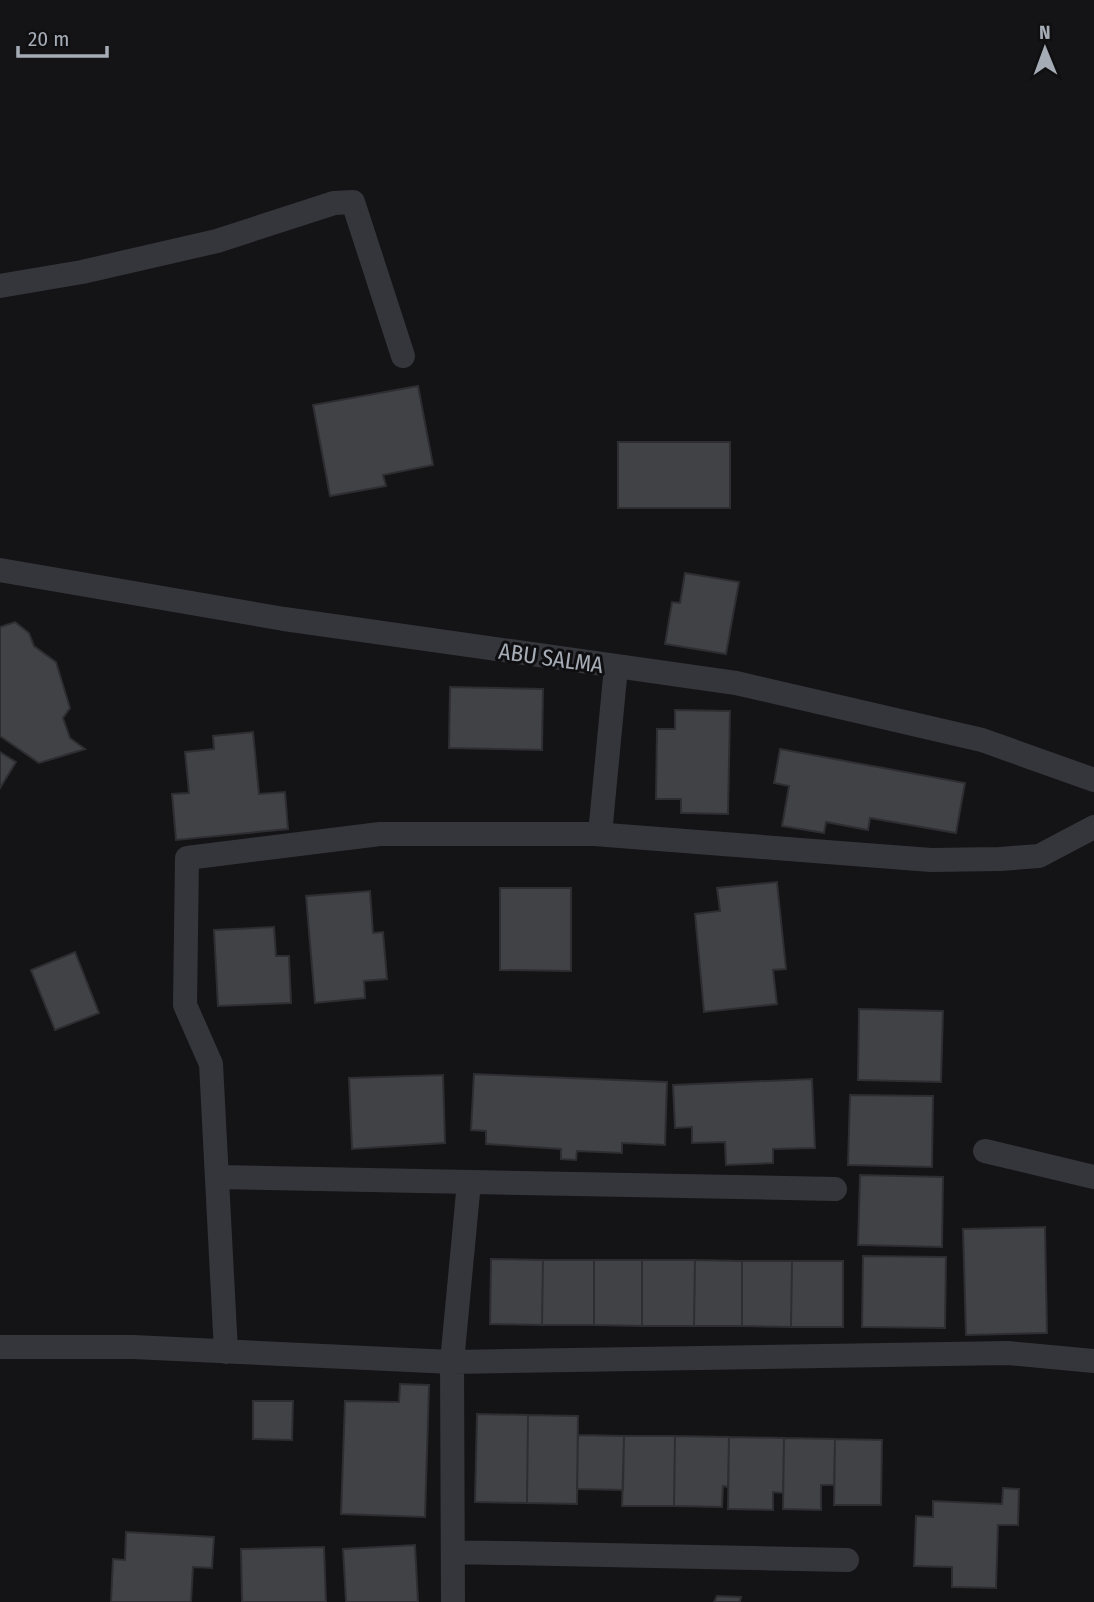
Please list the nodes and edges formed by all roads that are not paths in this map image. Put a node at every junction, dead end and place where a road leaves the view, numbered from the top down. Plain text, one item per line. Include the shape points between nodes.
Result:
1 (0, 286) edge
2 (403, 356) dead end
3 (0, 570) edge
4 (616, 667) junction
5 (1094, 779) edge
6 (1094, 827) edge
7 (600, 834) junction
8 (985, 1152) dead end
9 (217, 1177) junction
10 (1094, 1177) edge
11 (469, 1182) junction
12 (835, 1189) dead end
13 (0, 1347) edge
14 (226, 1352) junction
15 (1094, 1361) edge
16 (452, 1362) junction
17 (453, 1552) junction
18 (847, 1560) dead end
19 (453, 1602) edge

1 - 2 street via 217,241 334,203 353,202
3 - 4 street, ABU SALMA via 284,619
4 - 5 street, ABU SALMA via 736,683 982,740
4 - 7 street
6 - 7 street via 1039,856 945,860
7 - 9 street via 380,834 187,858 185,1005 211,1063
8 - 10 street
9 - 11 street
9 - 14 street
11 - 12 street
11 - 16 street
13 - 14 street
14 - 16 street
15 - 16 street via 1008,1353
16 - 17 street
17 - 18 street
17 - 19 street

